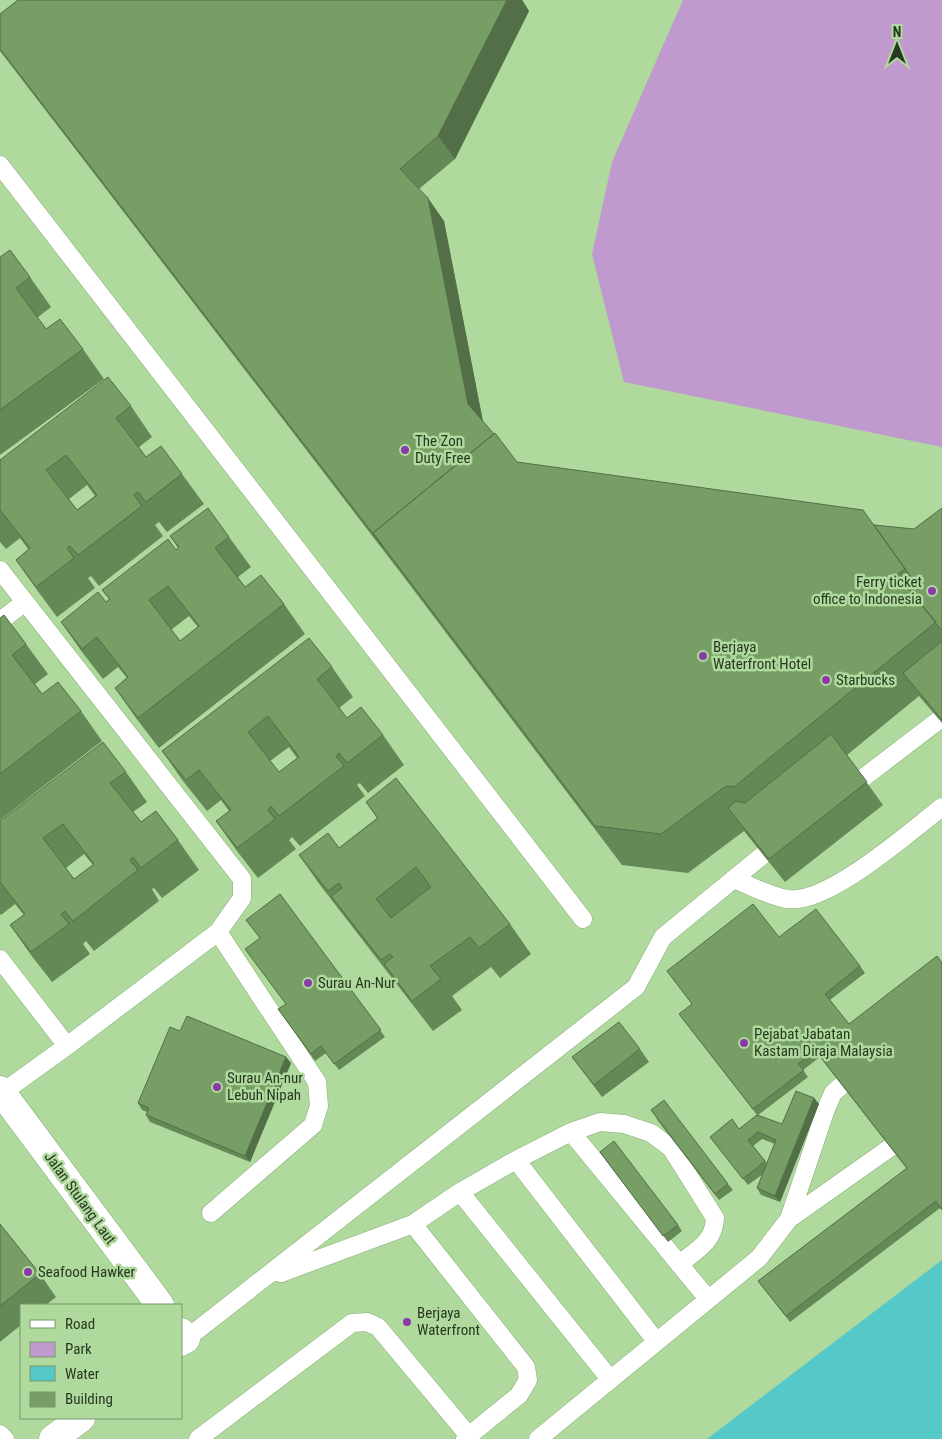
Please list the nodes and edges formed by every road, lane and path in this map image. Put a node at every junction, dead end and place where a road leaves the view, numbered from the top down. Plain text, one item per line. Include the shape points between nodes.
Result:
1 (0, 165) edge
2 (0, 570) edge
3 (25, 602) junction
4 (0, 621) edge
5 (939, 720) edge
6 (863, 778) edge
7 (942, 807) edge
8 (763, 854) edge
9 (733, 880) junction
10 (583, 919) dead end
11 (218, 932) junction
12 (0, 959) edge
13 (67, 1046) junction
14 (842, 1085) edge
15 (1, 1091) edge
16 (571, 1132) junction
17 (890, 1147) edge
18 (516, 1160) junction
19 (460, 1192) junction
20 (211, 1213) dead end
21 (788, 1219) junction
22 (413, 1224) junction
23 (679, 1264) junction
24 (266, 1278) junction
25 (708, 1299) junction
26 (159, 1304) edge
27 (183, 1338) edge
28 (656, 1341) junction
29 (610, 1379) junction
30 (80, 1419) edge
31 (0, 1434) edge
32 (467, 1438) edge
33 (5, 1439) edge
34 (53, 1439) edge
35 (198, 1439) edge
36 (538, 1439) edge

1 - 10 lane
2 - 3 lane
3 - 4 lane
3 - 11 lane via 242,879 242,898
5 - 6 lane
7 - 9 lane via 839,884 811,896 787,899
8 - 9 lane
9 - 24 lane via 663,937 636,987
11 - 13 lane
11 - 20 lane via 317,1082 319,1106 313,1124
12 - 13 lane
13 - 15 lane
14 - 21 lane via 833,1093 826,1109
15 - 26 street, Jalan Stulang Laut
16 - 18 lane
16 - 23 lane
16 - 23 lane via 600,1122 624,1124 651,1133 671,1148 715,1218 715,1230 710,1240
17 - 21 lane
18 - 19 lane
18 - 28 lane
19 - 22 lane
19 - 29 lane
21 - 25 lane via 759,1258
22 - 24 lane
22 - 32 lane via 526,1367 528,1380 519,1395
23 - 25 lane
24 - 27 lane
25 - 28 lane
28 - 29 lane
29 - 36 lane
30 - 34 street
31 - 33 lane
32 - 35 lane via 378,1327 367,1322 352,1324

